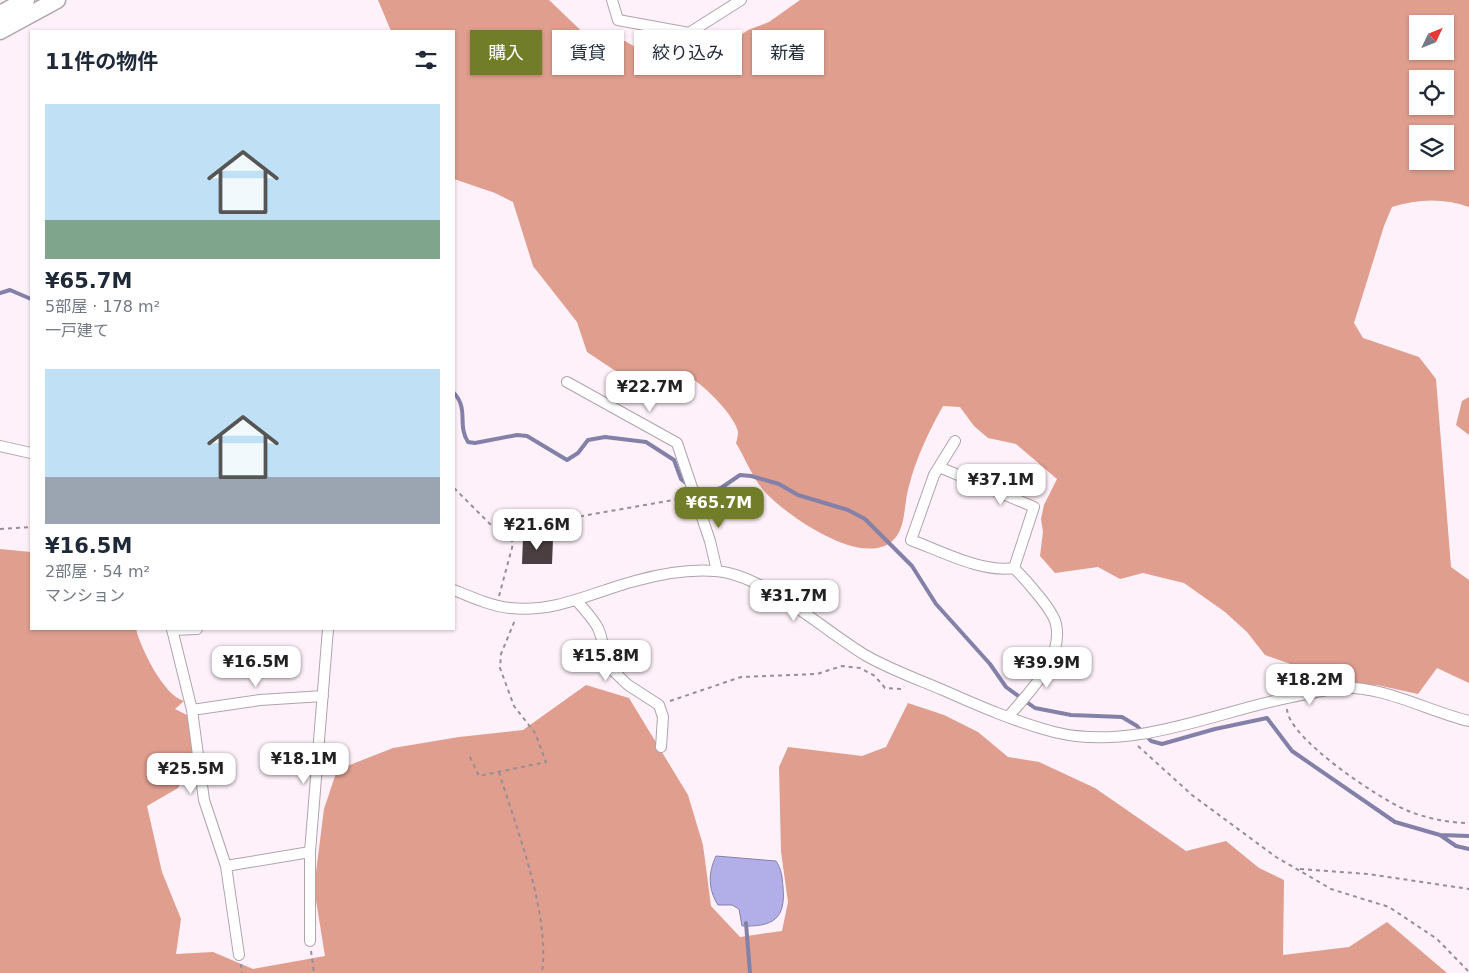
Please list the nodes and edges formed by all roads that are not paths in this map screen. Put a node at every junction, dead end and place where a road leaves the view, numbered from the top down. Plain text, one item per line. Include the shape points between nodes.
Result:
1 (26, 0) edge
2 (57, 0) edge
3 (612, 0) edge
4 (741, 0) edge
5 (1, 24) edge
6 (567, 382) dead end
7 (955, 442) dead end
8 (0, 446) edge
9 (30, 453) edge
10 (939, 467) junction
11 (1014, 568) junction
12 (717, 571) junction
13 (455, 590) edge
14 (577, 601) junction
15 (172, 630) edge
16 (328, 630) edge
17 (323, 696) junction
18 (192, 710) junction
19 (1008, 717) junction
20 (1469, 721) edge
21 (661, 747) dead end
22 (310, 852) junction
23 (226, 866) junction
24 (310, 941) road end
25 (239, 954) dead end

1 - 5 main road
2 - 5 main road
3 - 4 street via 618,20 689,33
6 - 12 street via 677,443
7 - 10 street
8 - 9 street
10 - 11 street via 1034,507
10 - 11 street via 911,540 988,568
11 - 19 street via 1042,600 1056,623 1055,647 1046,670
12 - 14 street via 685,572 635,581
12 - 19 street via 767,590 864,654
13 - 14 street via 519,608 557,606
14 - 21 street via 598,625 604,662 628,685 659,705 663,717
15 - 18 street
16 - 17 street
17 - 18 street via 260,700
17 - 22 street
18 - 23 street via 204,800
19 - 20 street via 1056,732 1127,736 1286,697 1358,688
22 - 23 street
22 - 24 street
23 - 25 street

